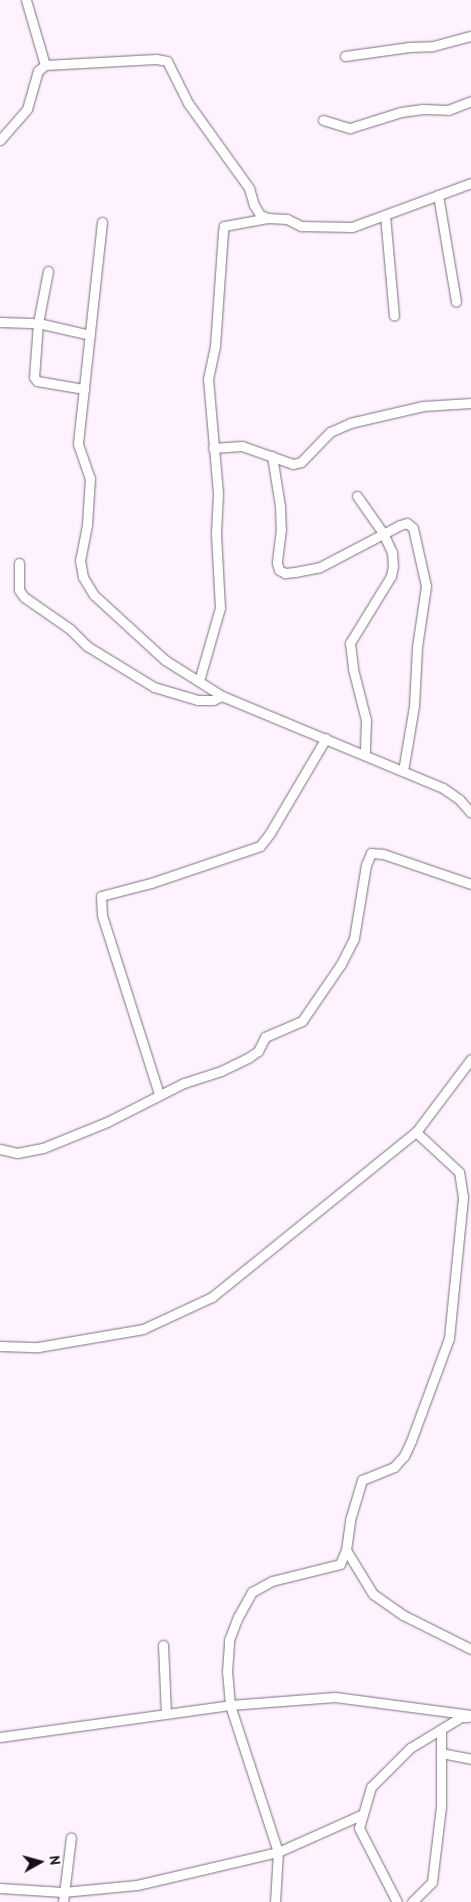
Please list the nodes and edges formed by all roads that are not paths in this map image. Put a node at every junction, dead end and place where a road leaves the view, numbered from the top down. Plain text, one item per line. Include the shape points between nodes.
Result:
1 (26, 0) edge
2 (471, 36) edge
3 (345, 56) dead end
4 (46, 65) junction
5 (471, 102) edge
6 (323, 120) dead end
7 (0, 140) edge
8 (471, 183) edge
9 (438, 195) junction
10 (385, 215) junction
11 (268, 218) junction
12 (102, 222) dead end
13 (48, 271) dead end
14 (456, 301) dead end
15 (394, 316) dead end
16 (0, 322) edge
17 (38, 323) junction
18 (90, 335) junction
19 (84, 389) junction
20 (471, 403) edge
21 (213, 448) junction
22 (272, 456) junction
23 (357, 496) dead end
24 (383, 533) junction
25 (19, 563) dead end
26 (198, 681) junction
27 (222, 696) junction
28 (326, 738) junction
29 (365, 754) junction
30 (403, 771) junction
31 (471, 813) edge
32 (471, 884) edge
33 (471, 1059) edge
34 (159, 1094) junction
35 (416, 1132) junction
36 (0, 1150) edge
37 (0, 1346) edge
38 (346, 1550) junction
39 (163, 1645) dead end
40 (471, 1649) edge
41 (230, 1705) junction
42 (166, 1714) junction
43 (471, 1715) edge
44 (441, 1730) junction
45 (1, 1735) edge
46 (441, 1753) junction
47 (471, 1759) edge
48 (363, 1814) junction
49 (71, 1837) dead end
50 (278, 1852) junction
51 (0, 1888) edge
52 (63, 1892) junction
53 (63, 1902) edge
54 (275, 1902) edge
55 (397, 1902) edge
56 (412, 1902) edge

1 - 4 street
2 - 3 street via 433,46 409,46
4 - 7 street via 38,71 27,109
4 - 11 street via 167,61 188,102 249,188 260,215
5 - 6 street via 448,110 401,112 350,128
8 - 9 street
9 - 10 street
9 - 14 street
10 - 11 street via 352,227 301,226 287,220
10 - 15 street
11 - 21 street via 224,226 215,346 208,379
12 - 18 street
13 - 17 street
16 - 17 street
17 - 18 street
17 - 19 street via 34,377 37,381
18 - 19 street
19 - 26 street via 78,444 90,478 87,525 80,560 83,577 94,595 164,660
20 - 22 street via 423,406 350,423 330,432 301,462 293,464
21 - 22 street via 242,446
21 - 26 street via 218,493 216,533 220,608
22 - 24 street via 280,506 279,570 295,572 320,567
23 - 24 street
24 - 29 street via 392,552 391,576 350,643 366,720
24 - 30 street via 407,524 413,528 426,586 417,647 414,706
25 - 27 street via 19,590 24,597 70,629 87,646 154,687 198,700
26 - 27 street
27 - 28 street
28 - 29 street
28 - 34 street via 260,846 151,883 101,896 102,915
29 - 30 street
30 - 31 street via 443,788
32 - 34 street via 371,853 366,865 354,938 341,964 302,1021 265,1037 258,1051 248,1058
33 - 35 street
34 - 36 street via 107,1122 43,1148 17,1153
35 - 37 street via 212,1297 143,1329 38,1347
35 - 38 street via 453,1165 459,1172 461,1184 462,1218 449,1338 404,1456 394,1467 362,1480 350,1520
38 - 40 street via 373,1594 403,1615
38 - 41 street via 340,1564 272,1581 252,1592 229,1640
39 - 42 street
41 - 42 street
41 - 43 street via 335,1697
41 - 50 street
42 - 45 street
43 - 44 street via 461,1717
44 - 46 street
44 - 48 street via 410,1748 371,1787
46 - 47 street
46 - 56 street via 441,1807 432,1882
48 - 50 street
48 - 55 street via 359,1828
49 - 52 street
50 - 52 street via 137,1885
50 - 54 street
51 - 52 street
52 - 53 street

